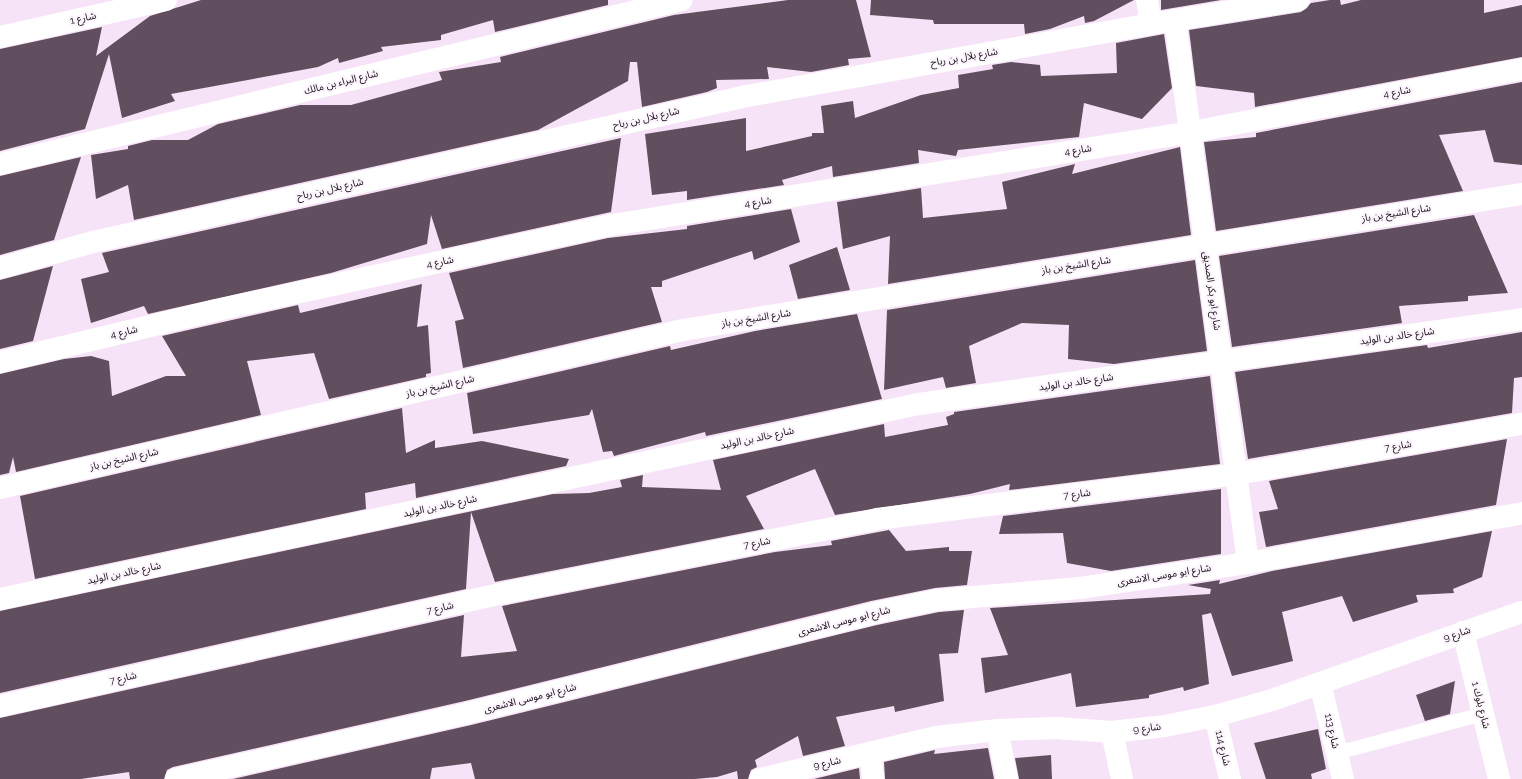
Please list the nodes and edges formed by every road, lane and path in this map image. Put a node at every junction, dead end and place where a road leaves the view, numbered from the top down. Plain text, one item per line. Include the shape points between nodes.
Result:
1 (166, 0) edge
2 (682, 0) edge
3 (1147, 0) edge
4 (1299, 0) edge
5 (1175, 20) junction
6 (1150, 24) junction
7 (0, 37) edge
8 (1522, 69) edge
9 (1192, 132) junction
10 (0, 164) edge
11 (1522, 194) edge
12 (1206, 244) junction
13 (0, 268) edge
14 (1522, 319) edge
15 (1222, 361) junction
16 (0, 362) edge
17 (1522, 424) edge
18 (1237, 474) junction
19 (0, 488) edge
20 (1522, 513) edge
21 (1248, 562) junction
22 (0, 599) edge
23 (1522, 612) edge
24 (1463, 632) junction
25 (1320, 683) junction
26 (0, 706) edge
27 (1483, 714) junction
28 (1215, 716) junction
29 (997, 730) junction
30 (1112, 732) junction
31 (870, 753) junction
32 (1337, 753) junction
33 (176, 779) edge
34 (760, 779) edge
35 (873, 779) edge
36 (1007, 779) edge
37 (1122, 779) edge
38 (1230, 779) edge
39 (1343, 779) edge
40 (1499, 779) edge

1 - 7 street, شارع 1
2 - 10 street, شارع البراء بن مالك
3 - 6 street
4 - 5 street, شارع بلال بن رباح
5 - 6 street, شارع بلال بن رباح
5 - 9 street, شارع ابو بكر الصديق
6 - 13 street, شارع بلال بن رباح via 747,96 93,242
8 - 9 street, شارع 4
9 - 12 street, شارع ابو بكر الصديق
9 - 16 street, شارع 4 via 606,226 217,310
11 - 12 street, شارع الشيخ بن باز
12 - 15 street, شارع ابو بكر الصديق
12 - 19 street, شارع الشيخ بن باز via 683,330
14 - 15 street, شارع خالد بن الوليد
15 - 18 street, شارع ابو بكر الصديق
15 - 22 street, شارع خالد بن الوليد via 919,404
17 - 18 street, شارع 7
18 - 21 street, شارع ابو بكر الصديق
18 - 26 street, شارع 7 via 877,519 504,594
20 - 21 street, شارع ابو موسى الاشعرى
21 - 33 street, شارع ابو موسى الاشعرى via 1080,588 930,601 460,715
23 - 24 street, شارع 9
24 - 25 street, شارع 9
24 - 27 street, شارع بلوك 1
25 - 28 street, شارع 9
25 - 32 street, شارع 113
27 - 32 lane
27 - 40 street, شارع بلوك 1
28 - 30 street, شارع 9
28 - 38 street, شارع 114
29 - 30 street, شارع 9 via 1057,728
29 - 31 street, شارع 9 via 936,737
29 - 36 street
30 - 37 street
31 - 34 street, شارع 9
31 - 35 street
32 - 39 street, شارع 113

